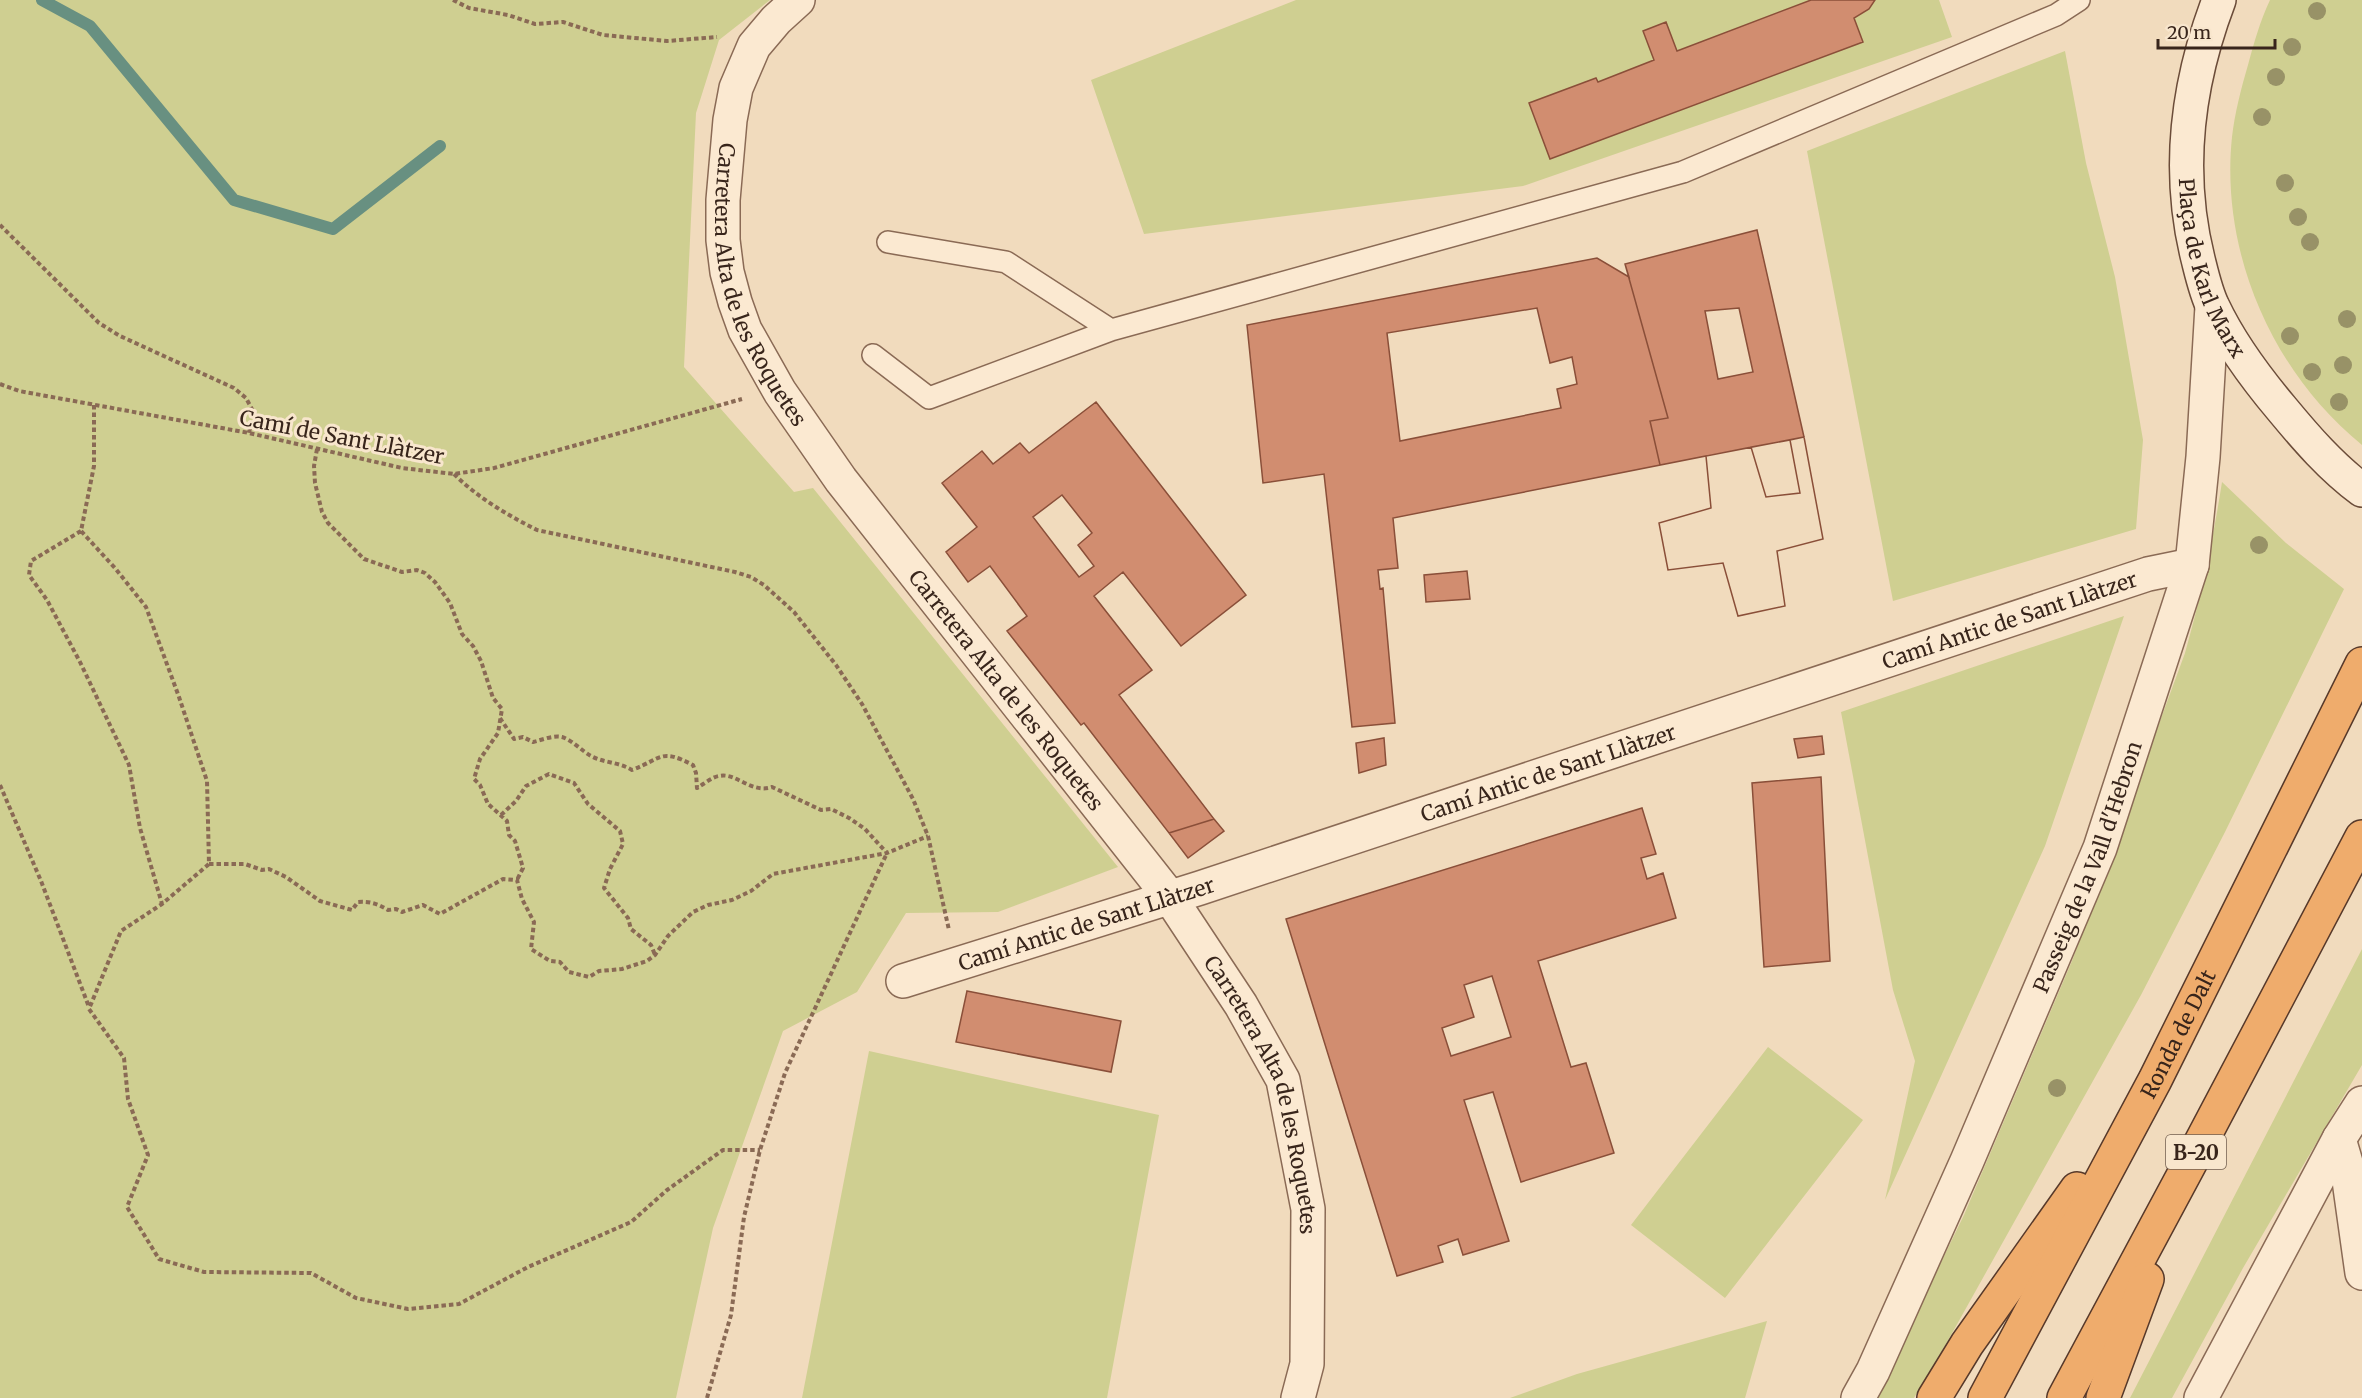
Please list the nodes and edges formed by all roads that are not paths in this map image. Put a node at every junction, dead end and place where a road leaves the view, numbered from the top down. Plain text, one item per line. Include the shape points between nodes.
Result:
1 (798, 0) edge
2 (2079, 0) edge
3 (2219, 0) edge
4 (888, 242) dead end
5 (2212, 306) junction
6 (1111, 330) junction
7 (873, 355) dead end
8 (2362, 490) edge
9 (2192, 566) junction
10 (2362, 664) edge
11 (2362, 837) edge
12 (1169, 896) junction
13 (903, 981) dead end
14 (2155, 1080) junction
15 (2362, 1102) edge
16 (2339, 1138) junction
17 (2189, 1165) junction
18 (2362, 1273) edge
19 (1298, 1398) edge
20 (1858, 1398) edge
21 (1934, 1398) edge
22 (1985, 1398) edge
23 (2064, 1398) edge
24 (2103, 1398) edge
25 (2201, 1398) edge

1 - 12 street, Carretera Alta de les Roquetes via 754,46 736,88 723,200 723,240 738,311 780,392 841,480
2 - 6 lane via 2056,15 1683,172
3 - 5 street, Plaça de Karl Marx via 2205,35 2193,84 2187,133 2190,214
4 - 6 lane via 1006,262
5 - 8 street, Plaça de Karl Marx via 2249,370 2325,458
5 - 9 street, Passeig de la Vall d'Hebron
6 - 7 lane via 929,398
9 - 12 street, Camí Antic de Sant Llàtzer via 2148,574
9 - 20 street, Passeig de la Vall d'Hebron via 2100,848 1967,1161
10 - 14 highway, Ronda de Dalt
11 - 17 highway, B-20
12 - 13 street, Camí Antic de Sant Llàtzer
12 - 19 street, Carretera Alta de les Roquetes via 1241,1005 1283,1080 1308,1209 1307,1364
14 - 21 highway via 1967,1344
14 - 22 highway, Ronda de Dalt
15 - 16 street
16 - 18 street via 2348,1166
16 - 25 street
17 - 23 highway, B-20
17 - 24 highway

